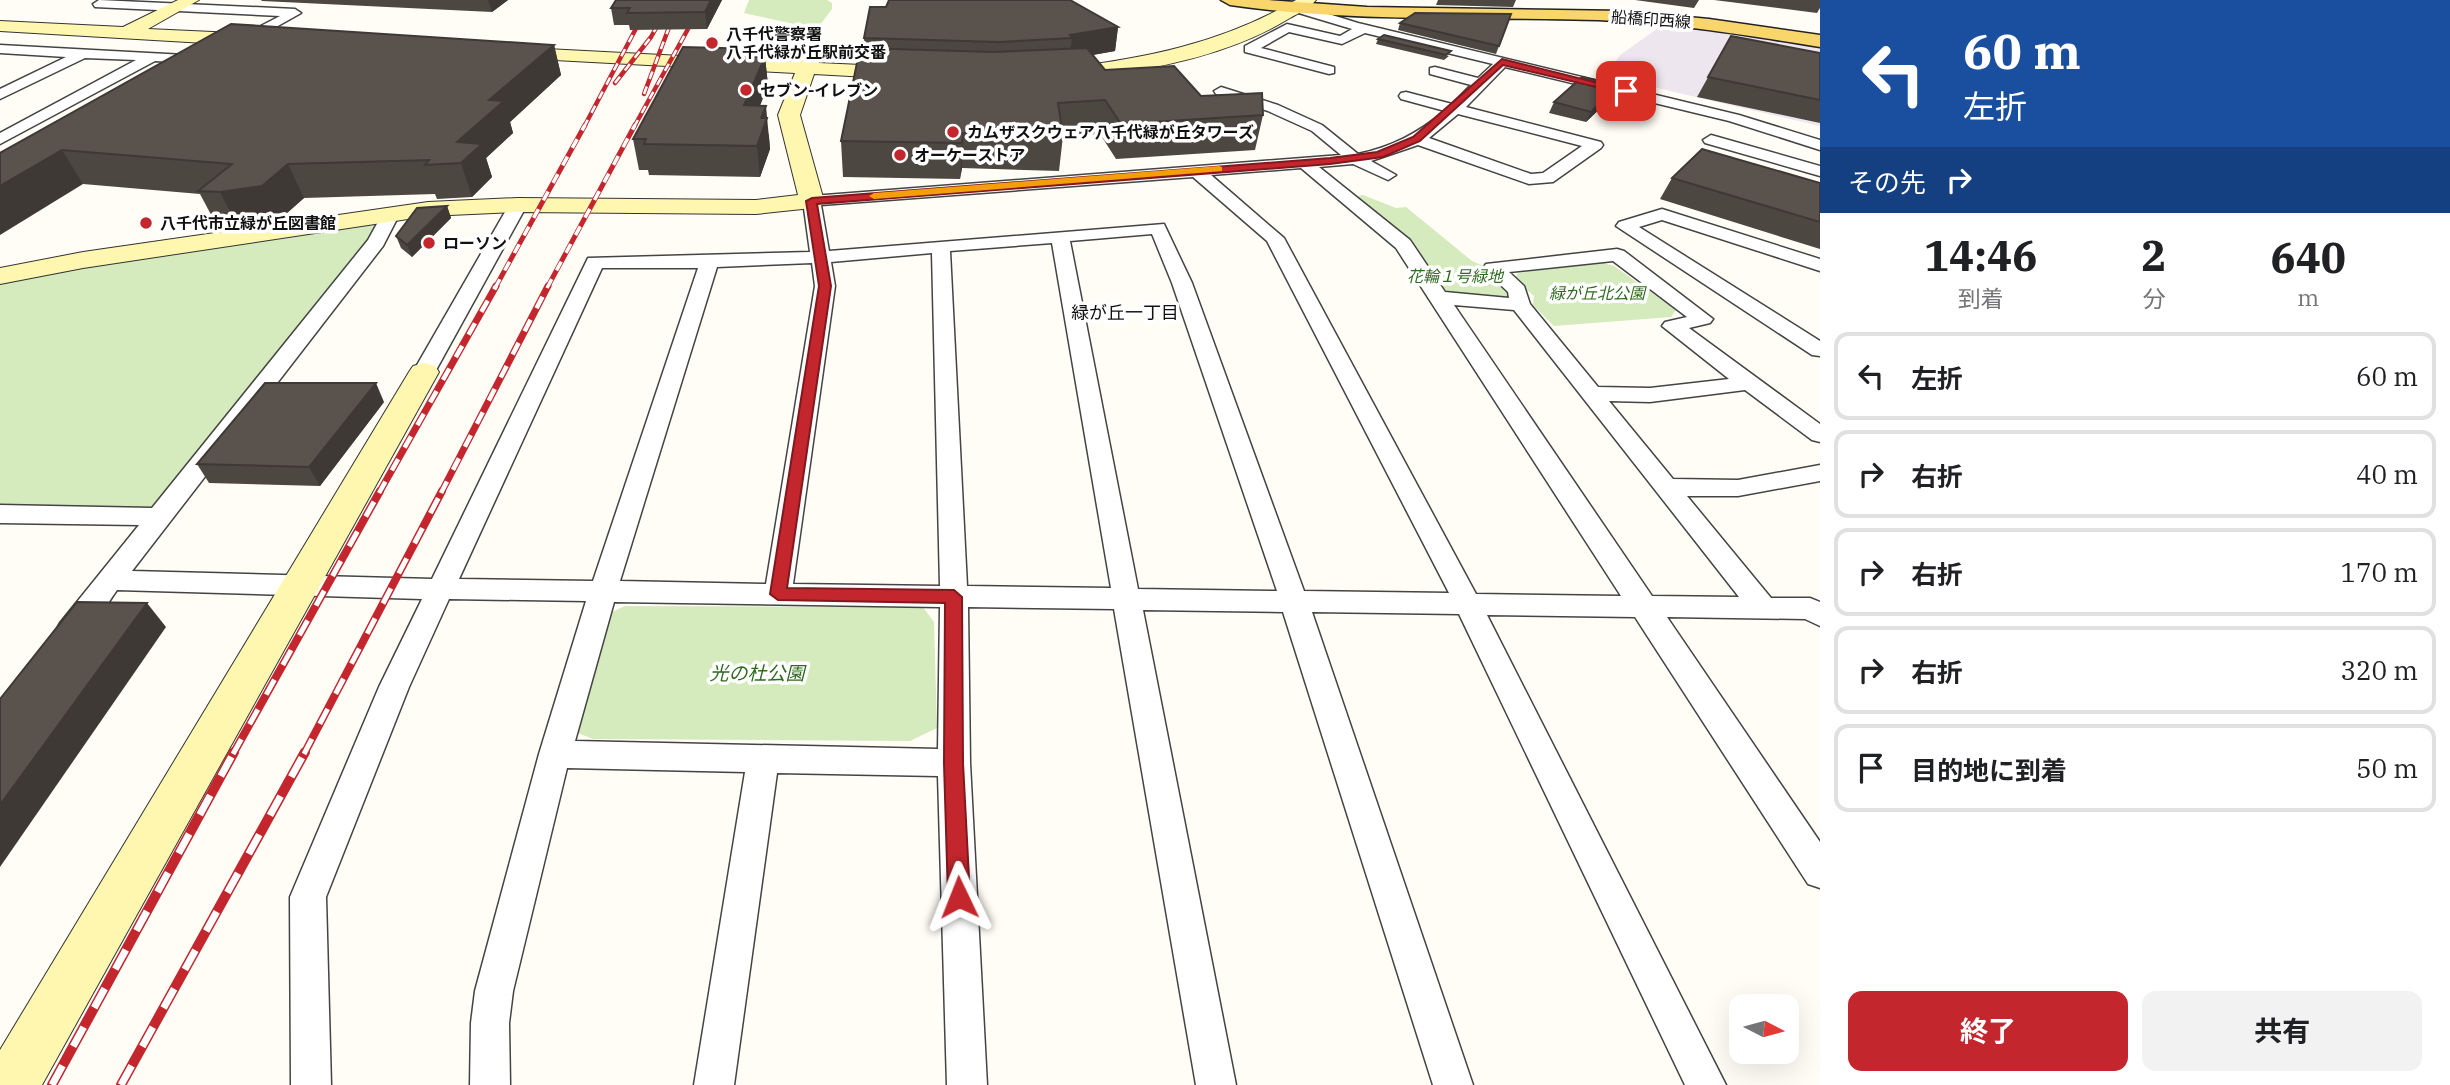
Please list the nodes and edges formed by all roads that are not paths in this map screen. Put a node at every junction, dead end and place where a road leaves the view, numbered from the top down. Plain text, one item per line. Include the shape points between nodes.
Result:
1 (1230, 0) edge
2 (1291, 3) edge
3 (99, 4) dead end
4 (183, 4) edge
5 (0, 19) edge
6 (0, 26) edge
7 (1364, 28) junction
8 (133, 29) junction
9 (301, 34) edge
10 (269, 36) junction
11 (1820, 41) edge
12 (487, 47) edge
13 (0, 49) edge
14 (83, 53) junction
15 (152, 57) junction
16 (1502, 62) junction
17 (808, 65) junction
18 (925, 70) edge
19 (1039, 70) edge
20 (1329, 70) dead end
21 (1435, 71) dead end
22 (196, 74) edge
23 (1481, 83) junction
24 (1221, 91) dead end
25 (0, 95) edge
26 (1406, 96) dead end
27 (1455, 107) junction
28 (1734, 118) junction
29 (0, 139) edge
30 (1417, 139) junction
31 (1711, 140) junction
32 (1820, 145) edge
33 (1698, 153) edge
34 (1355, 159) junction
35 (1306, 163) junction
36 (1196, 171) junction
37 (1820, 171) edge
38 (1388, 176) dead end
39 (812, 201) junction
40 (518, 205) junction
41 (390, 215) junction
42 (1060, 237) junction
43 (941, 247) junction
44 (1663, 250) junction
45 (1617, 255) junction
46 (820, 257) junction
47 (709, 262) junction
48 (1820, 265) edge
49 (0, 276) edge
50 (1441, 298) junction
51 (1520, 305) junction
52 (1816, 345) edge
53 (424, 372) joint
54 (1749, 383) junction
55 (1592, 394) junction
56 (1820, 435) edge
57 (1820, 473) edge
58 (1666, 487) junction
59 (0, 514) edge
60 (158, 517) junction
61 (110, 580) junction
62 (298, 587) junction
63 (438, 589) junction
64 (603, 592) junction
65 (778, 594) junction
66 (954, 597) junction
67 (1129, 599) junction
68 (1294, 601) junction
69 (1468, 604) junction
70 (1646, 606) junction
71 (1763, 608) junction
72 (1820, 615) edge
73 (51, 656) edge
74 (555, 754) junction
75 (763, 759) junction
76 (954, 763) junction
77 (1820, 872) edge
78 (11, 1085) edge
79 (311, 1085) edge
80 (490, 1085) edge
81 (714, 1085) edge
82 (967, 1085) edge
83 (1216, 1085) edge
84 (1453, 1085) edge
85 (1706, 1085) edge

1 - 2 main road, 船橋印西線
2 - 7 street
2 - 11 main road, 船橋印西線 via 1374,12 1629,17
2 - 19 street via 1227,43 1187,55 1095,71
3 - 4 street
4 - 8 street
4 - 10 street via 295,13
5 - 8 street
6 - 8 street
7 - 16 street
7 - 20 street via 1342,40 1287,28 1250,49
8 - 10 street
8 - 14 street
9 - 10 street
12 - 17 street
13 - 14 street
14 - 15 street
14 - 25 street
15 - 22 street via 219,60
15 - 29 street
16 - 23 street
16 - 28 street
17 - 18 street
17 - 39 street via 789,115
21 - 23 street
23 - 27 street
24 - 34 street via 1317,128
26 - 27 street
27 - 30 street
27 - 30 street via 1595,145 1547,178 1530,179
28 - 31 street
28 - 32 street
30 - 34 street via 1380,155
31 - 33 street
31 - 37 street
34 - 35 street
34 - 38 street
35 - 36 street
35 - 50 street via 1403,244
36 - 39 street
36 - 69 street via 1275,238
39 - 40 street via 757,207
39 - 46 street
40 - 41 street
40 - 53 street
41 - 49 street
41 - 60 street via 376,242
42 - 43 street
42 - 67 street
42 - 68 street via 1158,228 1182,283
43 - 46 street
43 - 66 street
44 - 45 street
44 - 48 street via 1625,226 1662,214
44 - 52 street
45 - 51 street via 1493,268 1517,289
45 - 54 street via 1703,319 1672,326
46 - 47 street
46 - 65 street via 825,286
47 - 63 street via 595,262
47 - 64 street
50 - 51 street
50 - 70 street
51 - 55 street
53 - 62 street
54 - 55 street via 1650,396
54 - 56 street
55 - 58 street
57 - 58 street via 1738,488
58 - 71 street
59 - 60 street
60 - 61 street
61 - 62 street
61 - 73 street
62 - 63 street
62 - 78 street
63 - 64 street
63 - 79 street via 308,897
64 - 65 street
64 - 74 street
65 - 66 street
66 - 67 street
66 - 76 street
67 - 68 street
67 - 83 street
68 - 69 street
68 - 84 street
69 - 70 street
69 - 85 street
70 - 71 street
70 - 77 street
71 - 72 street via 1810,609
74 - 75 street
74 - 80 street via 494,991
75 - 76 street
75 - 81 street
76 - 82 street

